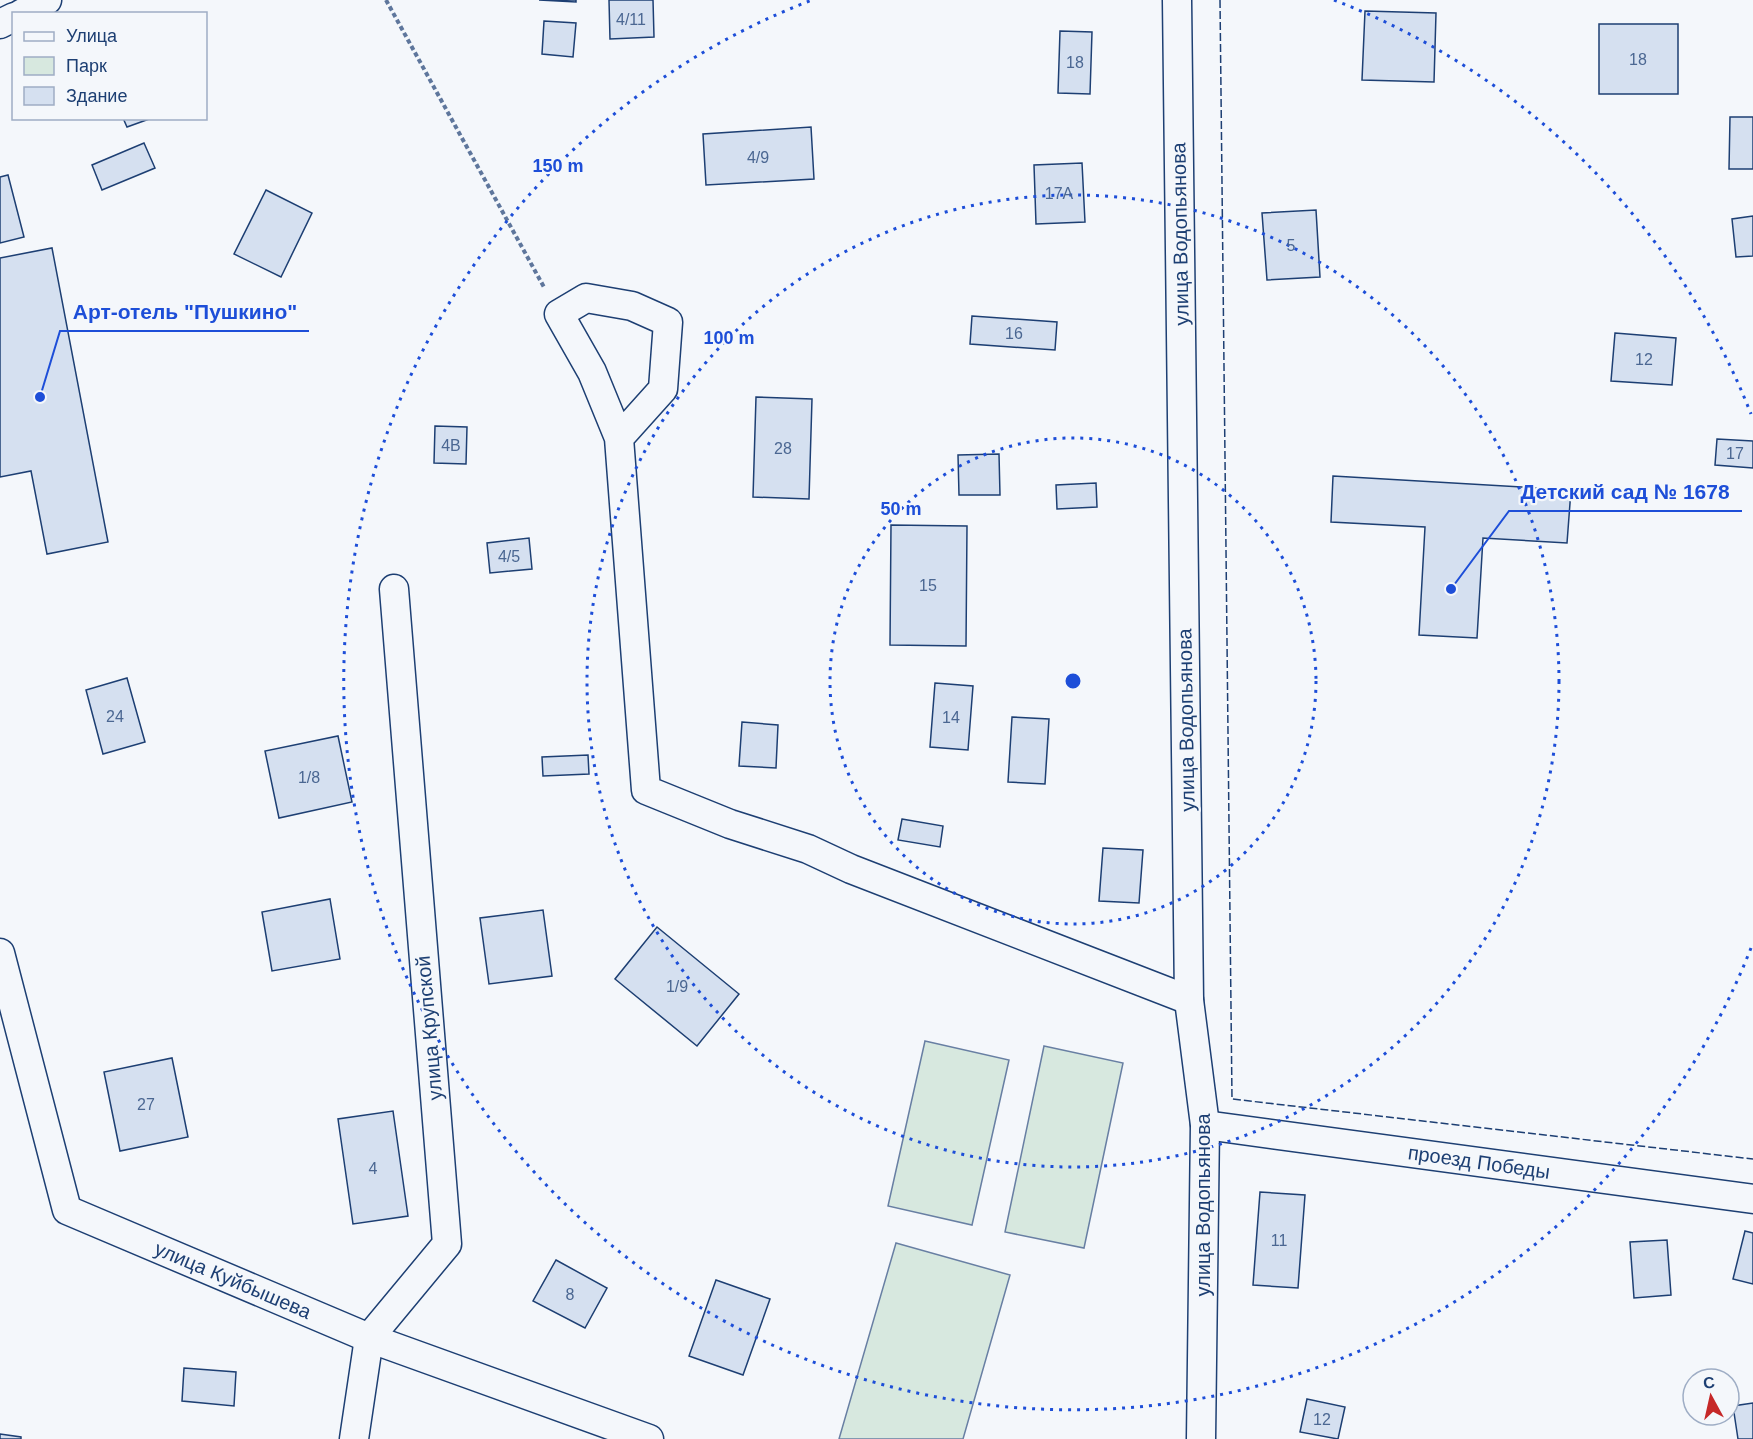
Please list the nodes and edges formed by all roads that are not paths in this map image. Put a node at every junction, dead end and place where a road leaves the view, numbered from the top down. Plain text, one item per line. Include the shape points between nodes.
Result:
1 (47, 0) edge
2 (1177, 0) edge
3 (25, 12) edge
4 (619, 438) junction
5 (394, 589) dead end
6 (0, 953) edge
7 (1189, 1000) junction
8 (1205, 1125) junction
9 (1753, 1199) edge
10 (369, 1338) junction
11 (354, 1439) edge
12 (649, 1439) edge
13 (1201, 1439) edge

1 - 3 street
2 - 7 street, улица Водопьянова
4 - 4 street via 663,389 668,322 632,306 586,298 559,314 592,372
4 - 7 street via 645,790 730,824 808,849
5 - 10 street, улица Крупской via 447,1244
6 - 10 street, улица Куйбышева via 67,1210
7 - 8 street, улица Водопьянова
8 - 9 street, проезд Победы
8 - 13 street, улица Водопьянова
10 - 11 street
10 - 12 street, улица Куйбышева

